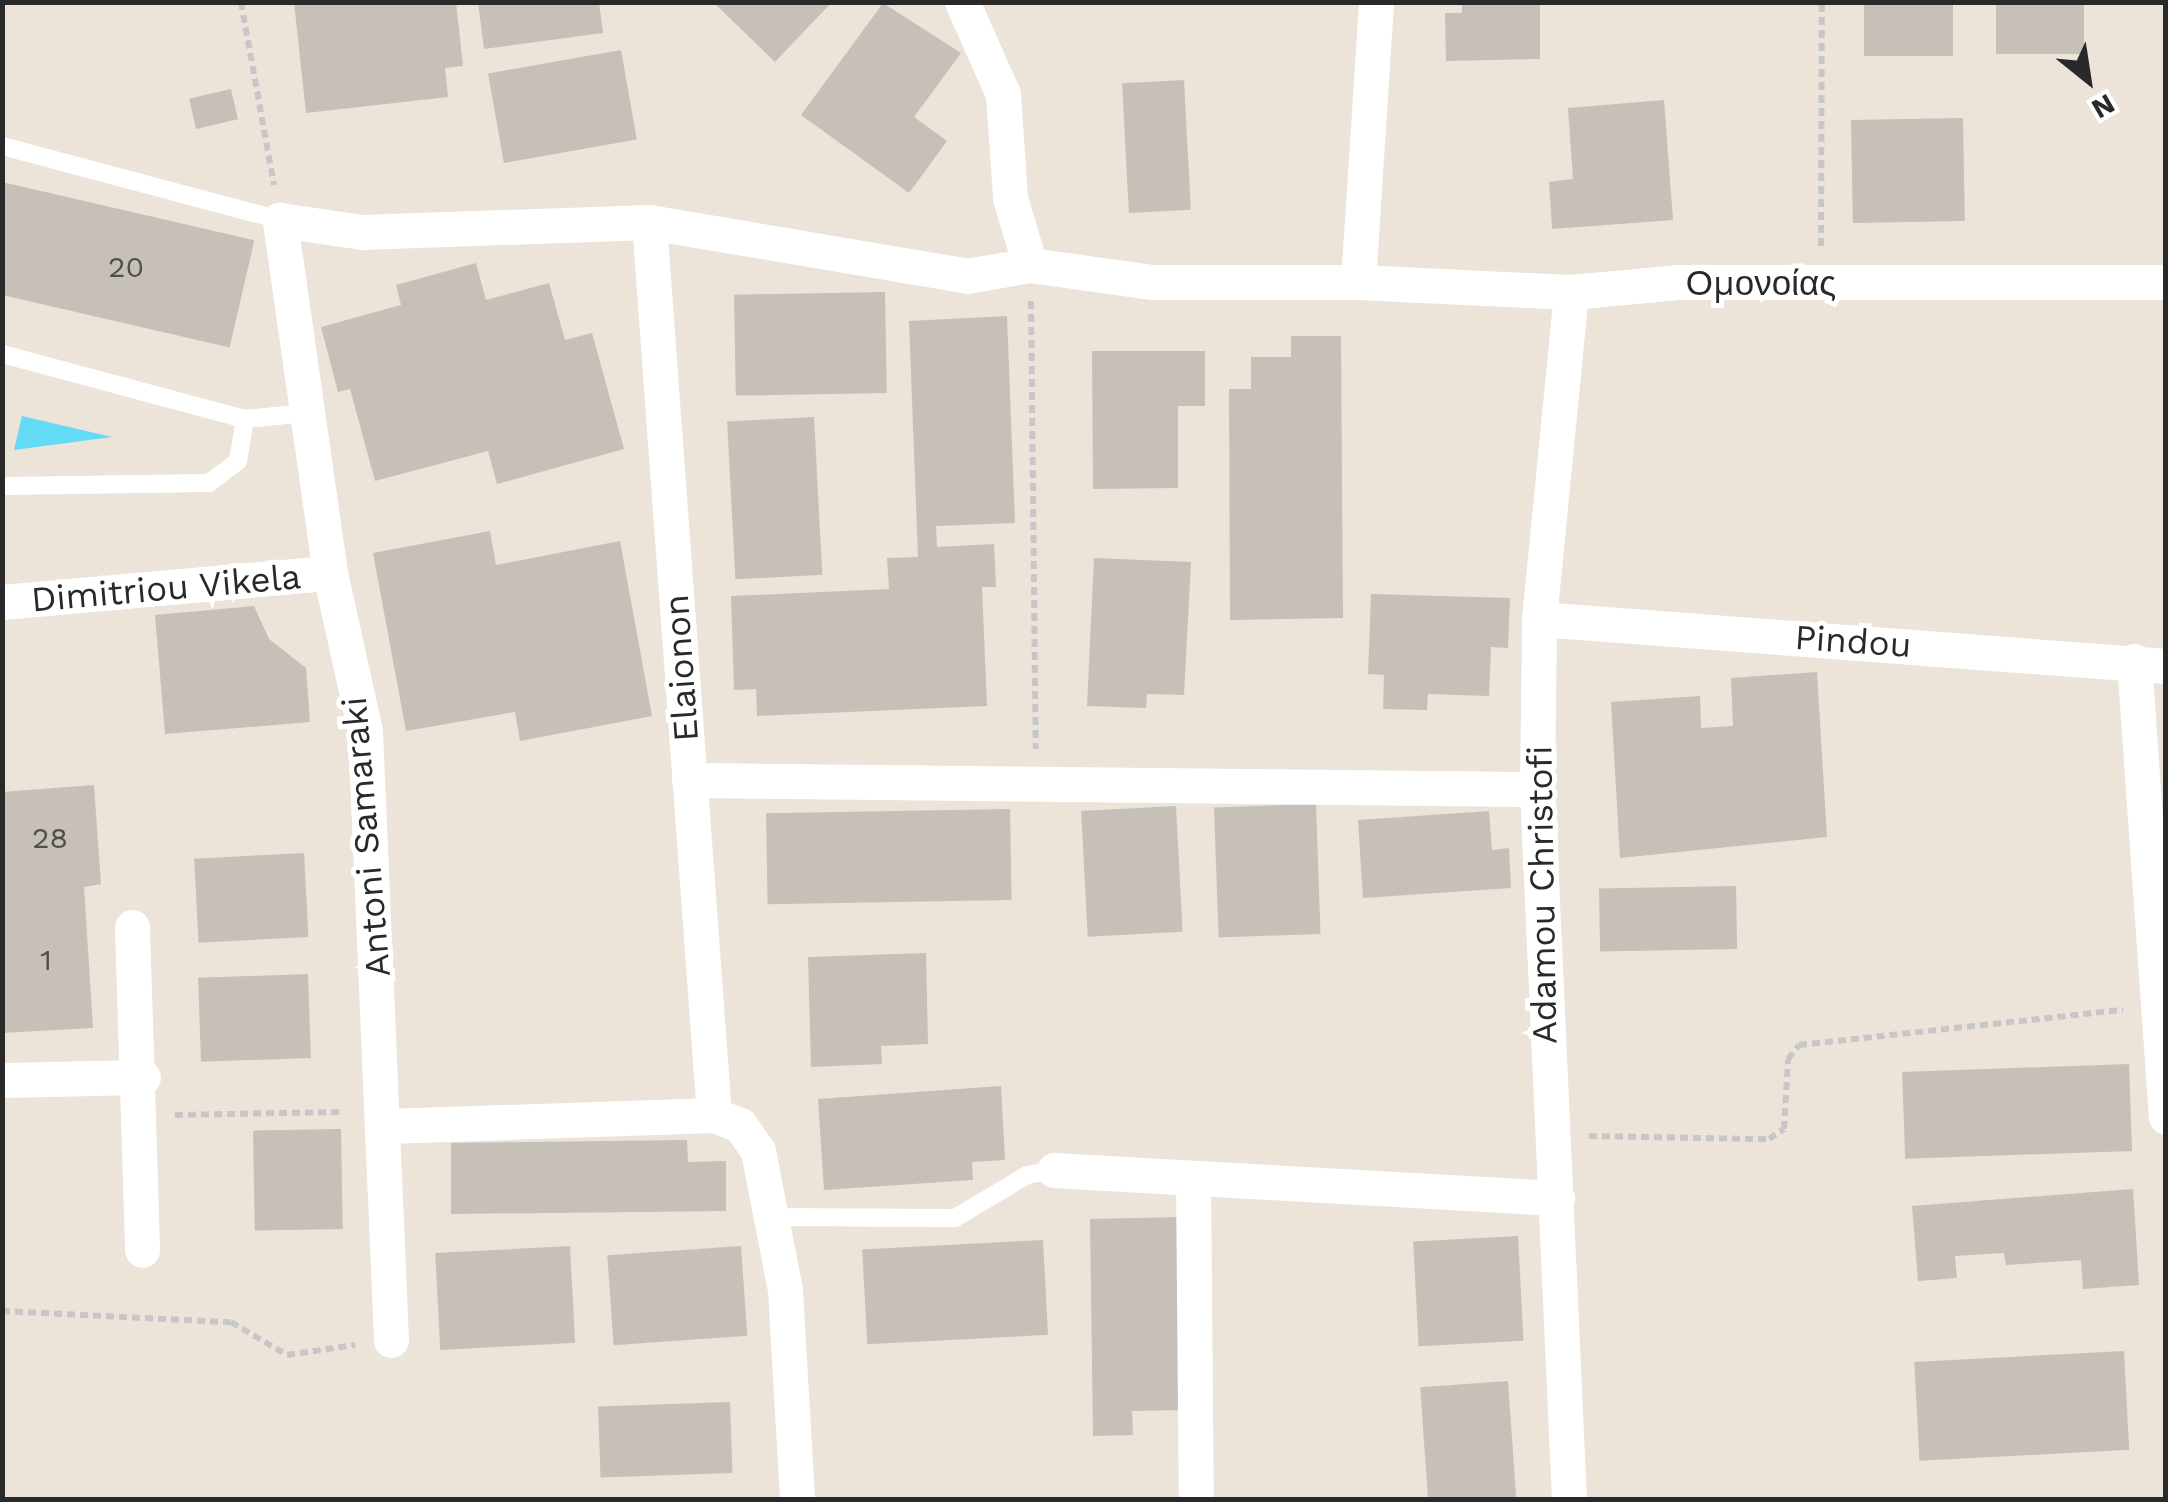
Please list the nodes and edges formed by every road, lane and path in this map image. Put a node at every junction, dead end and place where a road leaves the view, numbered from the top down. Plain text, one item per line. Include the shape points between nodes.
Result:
1 (241, 2) edge
2 (962, 2) edge
3 (1376, 2) edge
4 (1822, 2) edge
5 (2, 146) edge
6 (280, 220) junction
7 (649, 222) junction
8 (1030, 265) junction
9 (1358, 282) junction
10 (1821, 282) junction
11 (2166, 282) edge
12 (1571, 292) junction
13 (2, 354) edge
14 (307, 414) junction
15 (245, 419) junction
16 (2, 486) edge
17 (330, 573) junction
18 (2, 602) edge
19 (1540, 618) junction
20 (2150, 664) edge
21 (689, 780) junction
22 (1036, 784) junction
23 (1537, 789) junction
24 (132, 927) dead end
25 (2154, 1007) junction
26 (143, 1077) junction
27 (2, 1080) edge
28 (714, 1115) junction
29 (144, 1116) junction
30 (2166, 1117) edge
31 (385, 1118) junction
32 (1549, 1133) junction
33 (1054, 1170) joint
34 (1193, 1178) junction
35 (1557, 1198) junction
36 (770, 1217) junction
37 (142, 1250) dead end
38 (2, 1312) edge
39 (391, 1340) joint
40 (797, 1500) edge
41 (1196, 1500) edge
42 (1569, 1500) edge

1 - 6 path
2 - 8 street via 1002,94 1010,198
3 - 9 street
4 - 10 path
5 - 6 lane
6 - 7 street, Ομονοίας via 362,232
6 - 14 street, Antoni Samaraki
7 - 8 street, Ομονοίας via 967,276
7 - 21 street, Elaionon
8 - 9 street, Ομονοίας via 1153,282
8 - 22 path
9 - 12 street, Ομονοίας
10 - 11 street, Ομονοίας
10 - 12 street, Ομονοίας
12 - 19 street, Adamou Christofi
13 - 15 lane
14 - 15 lane
14 - 17 street, Antoni Samaraki
15 - 16 lane via 238,460 209,483
17 - 18 street, Dimitriou Vikela
17 - 31 street, Antoni Samaraki via 365,730
19 - 20 street, Pindou
19 - 23 street, Adamou Christofi
20 - 25 street
21 - 22 street
21 - 28 street, Elaionon
22 - 23 street
23 - 32 street, Adamou Christofi
24 - 26 street
25 - 30 street
25 - 32 path via 1817,1038 1788,1058 1788,1113 1769,1139
26 - 27 street
26 - 29 street
28 - 31 street
28 - 36 street via 740,1125 758,1151
29 - 31 path
29 - 37 street
31 - 39 street, Antoni Samaraki
32 - 35 street, Adamou Christofi
33 - 34 street
33 - 36 lane via 1026,1175 956,1218
34 - 35 street
34 - 41 street
35 - 42 street, Adamou Christofi
36 - 40 street via 785,1290
38 - 39 path via 231,1322 287,1355

